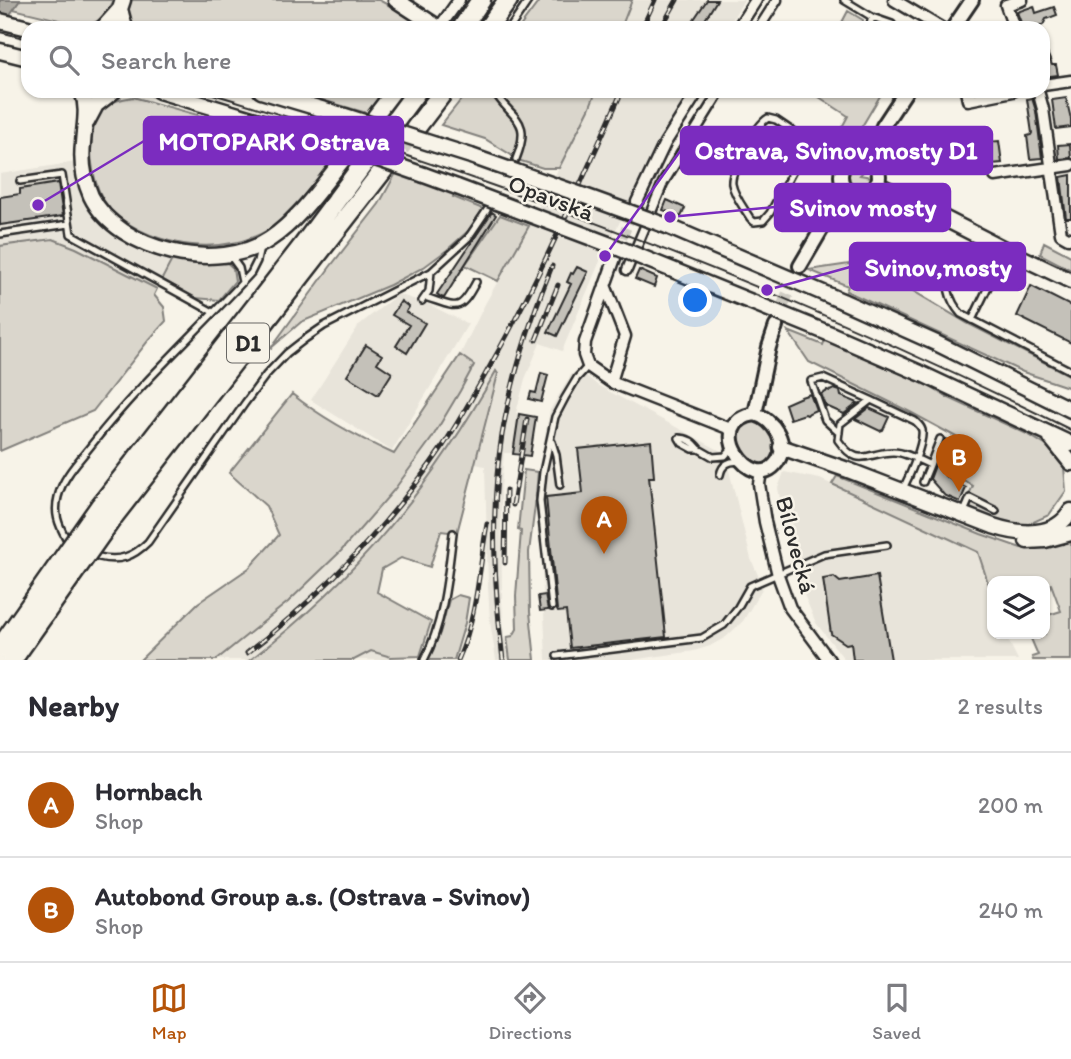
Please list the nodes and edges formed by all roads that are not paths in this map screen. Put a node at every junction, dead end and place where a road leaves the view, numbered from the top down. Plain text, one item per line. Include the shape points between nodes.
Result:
1 (396, 0) edge
2 (458, 0) edge
3 (481, 0) edge
4 (508, 0) edge
5 (529, 0) edge
6 (755, 0) edge
7 (776, 0) edge
8 (844, 0) edge
9 (894, 0) edge
10 (972, 0) edge
11 (1022, 0) edge
12 (121, 5) edge
13 (873, 17) junction
14 (0, 21) edge
15 (108, 21) edge
16 (428, 21) edge
17 (444, 21) edge
18 (467, 21) edge
19 (493, 21) edge
20 (515, 21) edge
21 (742, 21) edge
22 (763, 21) edge
23 (872, 21) edge
24 (883, 21) edge
25 (929, 21) edge
26 (958, 21) edge
27 (1012, 21) edge
28 (21, 26) edge
29 (0, 51) edge
30 (21, 56) edge
31 (1071, 81) edge
32 (1050, 84) edge
33 (84, 98) edge
34 (103, 98) edge
35 (182, 98) edge
36 (285, 98) edge
37 (389, 98) edge
38 (412, 98) edge
39 (439, 98) edge
40 (498, 98) edge
41 (694, 98) edge
42 (716, 98) edge
43 (901, 98) edge
44 (1040, 98) edge
45 (375, 116) tunnel mouth
46 (394, 122) tunnel mouth
47 (415, 129) tunnel mouth
48 (85, 130) junction
49 (808, 143) junction
50 (346, 156) tunnel mouth
51 (516, 159) dead end
52 (869, 159) junction
53 (364, 163) tunnel mouth
54 (1071, 165) edge
55 (844, 166) junction
56 (1051, 168) junction
57 (384, 169) tunnel mouth
58 (995, 176) dead end
59 (20, 181) dead end
60 (877, 184) junction
61 (848, 191) junction
62 (637, 202) tunnel mouth
63 (487, 210) dead end
64 (69, 224) junction
65 (0, 234) edge
66 (1069, 238) edge
67 (261, 245) junction
68 (1006, 250) junction
69 (229, 255) junction
70 (615, 258) tunnel mouth
71 (948, 265) dead end
72 (800, 266) tunnel mouth
73 (627, 270) dead end
74 (431, 272) junction
75 (1071, 281) edge
76 (242, 282) junction
77 (476, 282) dead end
78 (605, 285) junction
79 (213, 312) junction
80 (972, 320) junction
81 (776, 326) tunnel mouth
82 (588, 366) junction
83 (1071, 371) edge
84 (611, 382) junction
85 (1036, 392) junction
86 (1071, 398) edge
87 (871, 400) junction
88 (1071, 410) edge
89 (755, 414) junction
90 (733, 430) junction
91 (1046, 432) junction
92 (839, 433) junction
93 (679, 438) dead end
94 (551, 439) junction
95 (940, 439) dead end
96 (1071, 444) edge
97 (733, 445) junction
98 (781, 447) junction
99 (916, 459) junction
100 (742, 462) junction
101 (1071, 463) edge
102 (930, 465) junction
103 (761, 471) junction
104 (720, 475) dead end
105 (923, 482) dead end
106 (560, 485) dead end
107 (901, 492) junction
108 (942, 508) junction
109 (996, 511) dead end
110 (1071, 511) edge
111 (107, 512) junction
112 (963, 515) junction
113 (453, 533) dead end
114 (1071, 533) edge
115 (66, 538) dead end
116 (887, 545) dead end
117 (99, 557) dead end
118 (778, 575) junction
119 (552, 607) dead end
120 (0, 648) edge
121 (557, 656) dead end
122 (12, 660) edge
123 (424, 660) edge
124 (829, 660) edge

1 - 16 main road
2 - 17 street
3 - 18 highway
4 - 19 highway
5 - 20 lane
6 - 21 street
7 - 22 street
8 - 13 lane
9 - 25 street
10 - 26 street
11 - 27 street via 1006,5
12 - 15 main road
13 - 23 lane
13 - 24 lane
14 - 28 main road
29 - 30 main road
31 - 32 street
33 - 48 main road
34 - 48 main road
35 - 91 main road, Opavská, bridge via 335,144 616,247 828,333
36 - 85 main road, Opavská, bridge via 471,156 667,226 936,343
37 - 45 main road
38 - 46 highway
39 - 47 highway
40 - 51 lane via 521,125 523,140
41 - 62 street via 665,143
42 - 73 street via 657,195
43 - 52 street
44 - 56 street
48 - 69 main road via 85,177 92,197 110,222 159,248
49 - 49 lane via 770,213 763,221 754,222 732,183 757,127 768,118 776,120
49 - 55 lane
50 - 67 main road via 288,225
52 - 55 street via 852,159
52 - 60 street via 878,171
53 - 111 highway, D1
54 - 56 street
55 - 61 street via 841,179
56 - 58 street
56 - 66 street via 1061,233
57 - 111 highway, D1
59 - 64 lane via 62,175
60 - 61 street via 864,195
60 - 68 main road
61 - 72 street
63 - 74 lane via 468,238
64 - 65 lane
64 - 79 lane via 71,234
67 - 69 main road
67 - 76 lane via 254,267
68 - 75 main road
68 - 80 lane
69 - 76 lane
70 - 78 street
71 - 80 lane via 947,286 953,304
74 - 77 lane via 424,299 461,305
74 - 117 lane via 324,326 287,354 244,403 148,542 130,556 116,560
76 - 79 lane
78 - 82 street via 585,342
78 - 84 street via 625,337
79 - 115 lane via 127,401 66,477 56,510
80 - 83 lane
81 - 89 street
82 - 84 street
82 - 94 lane via 555,417
84 - 90 street
85 - 86 main road
85 - 88 main road, Opavská
87 - 92 lane via 840,424
87 - 92 lane via 822,378 811,381 825,420
87 - 99 lane via 920,426
89 - 90 street via 741,418
89 - 98 street via 772,425
90 - 97 street
91 - 96 main road, Opavská
91 - 101 main road
92 - 99 lane via 846,451 857,457 895,452
93 - 97 lane via 713,457 727,454
94 - 106 lane
94 - 119 lane via 542,472 541,501
95 - 102 lane
97 - 100 street
98 - 103 street via 776,463
98 - 107 main road
99 - 102 lane
99 - 107 lane
100 - 103 street
100 - 104 lane via 729,462
102 - 105 lane
103 - 118 street, Bílovecká via 765,522
107 - 108 main road
108 - 112 main road
108 - 114 main road via 1007,538 1039,541
109 - 112 lane via 970,498
110 - 112 main road via 1059,525 1032,532 1006,530
111 - 120 highway, D1, bridge
111 - 122 highway, D1, bridge
113 - 123 lane via 446,585
116 - 118 lane via 824,554
118 - 121 lane via 750,586 723,625 702,638
118 - 124 street, Bílovecká via 790,608

